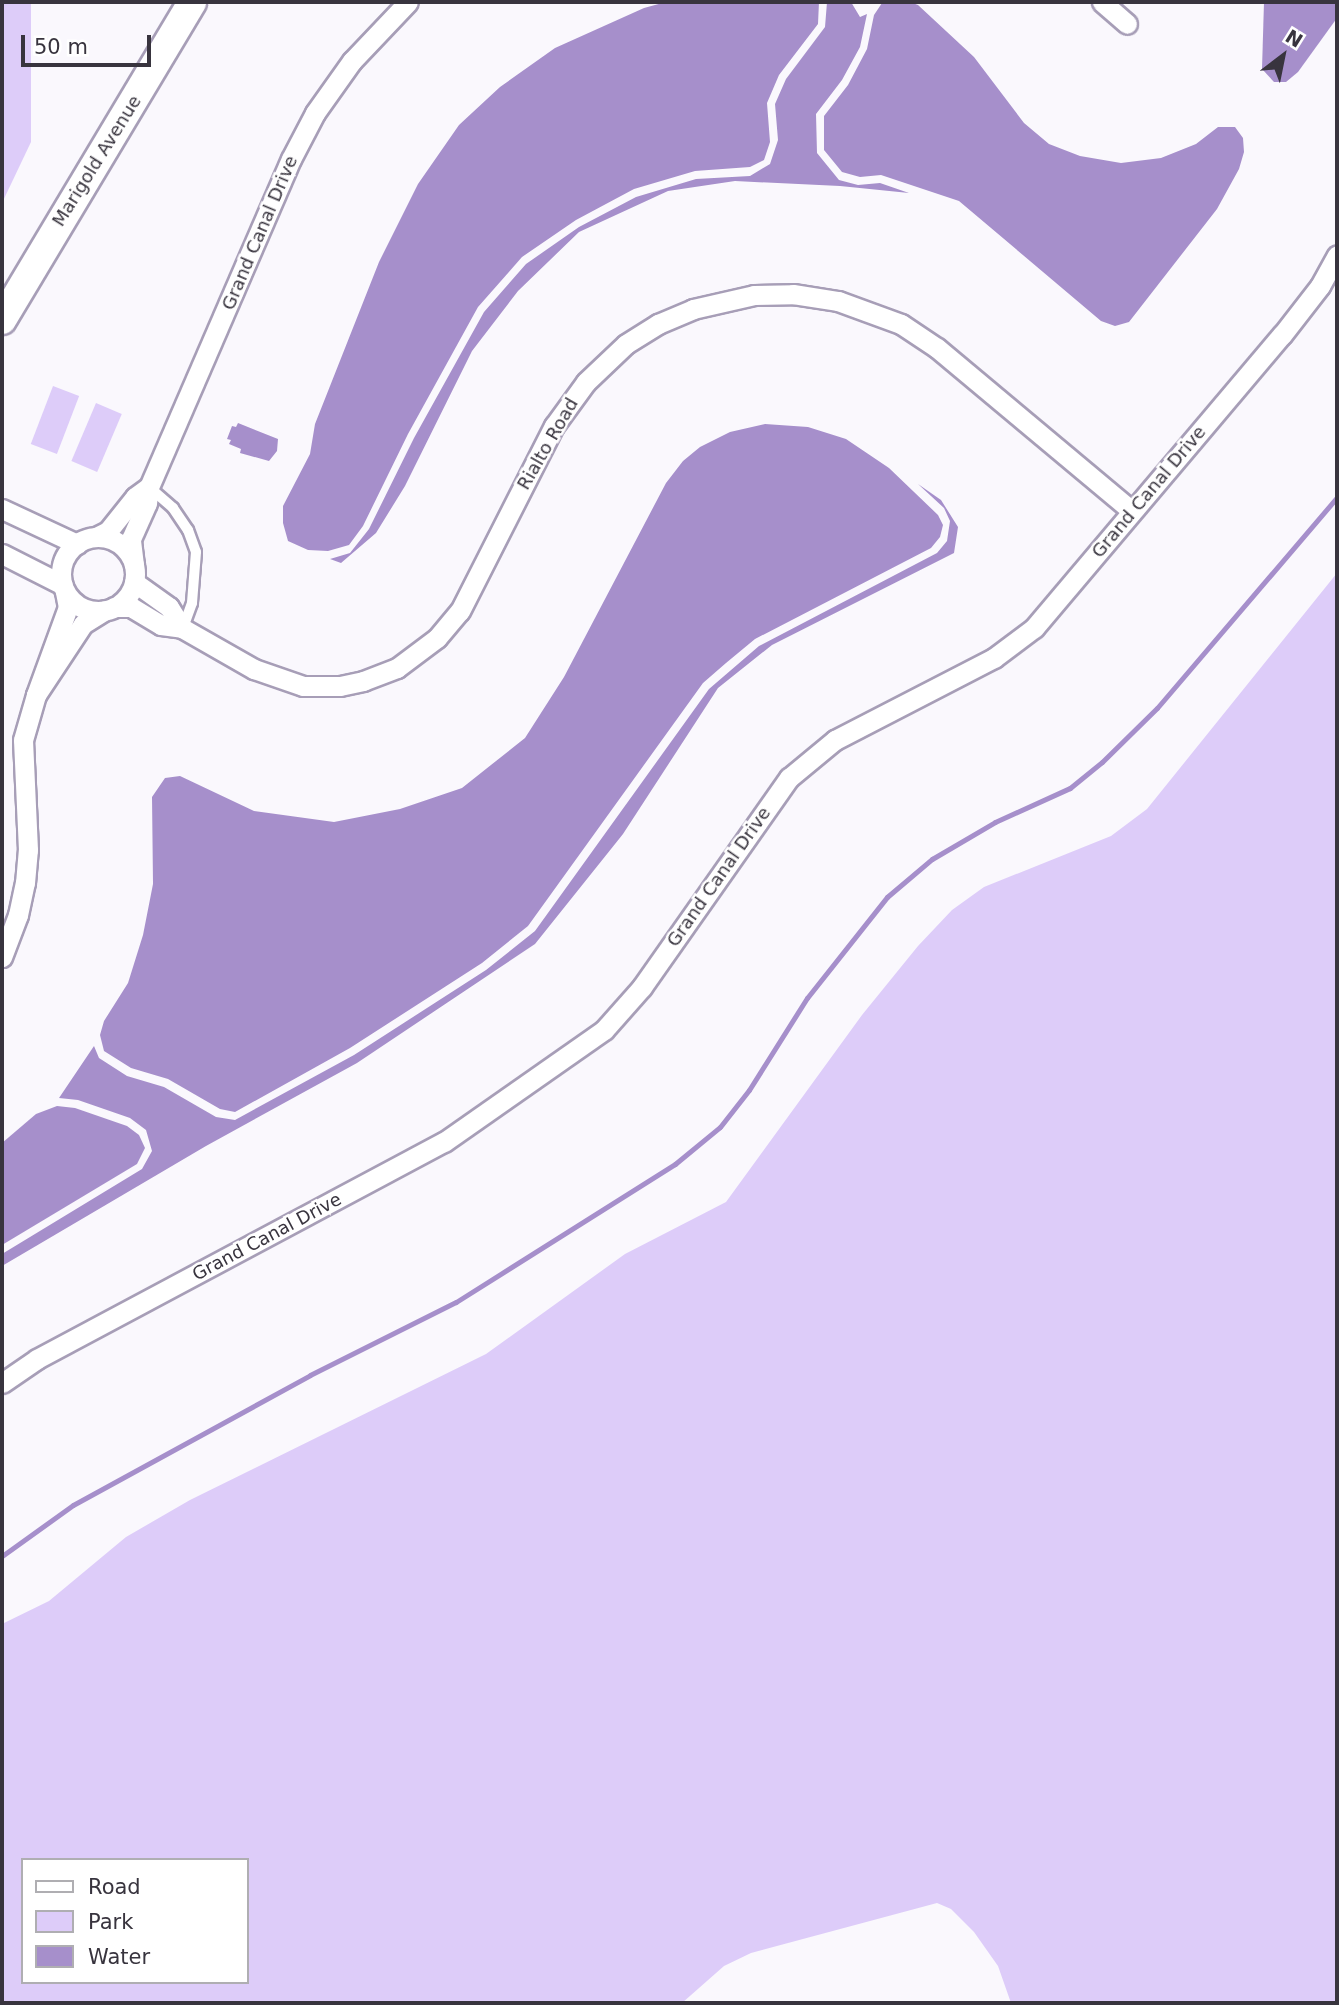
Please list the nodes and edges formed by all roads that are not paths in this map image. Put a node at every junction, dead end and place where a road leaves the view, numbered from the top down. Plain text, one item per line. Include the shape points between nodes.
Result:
1 (192, 2) edge
2 (408, 2) edge
3 (1102, 2) edge
4 (1127, 24) dead end
5 (1337, 255) edge
6 (2, 320) edge
7 (149, 487) junction
8 (2, 509) edge
9 (1132, 512) junction
10 (96, 537) junction
11 (77, 544) junction
12 (2, 554) edge
13 (134, 573) junction
14 (64, 588) junction
15 (109, 609) junction
16 (182, 628) junction
17 (36, 695) junction
18 (2, 957) edge
19 (2, 1382) edge

1 - 6 main road, Marigold Avenue
2 - 7 street, Grand Canal Drive via 352,61 303,134
3 - 4 street
5 - 9 street, Grand Canal Drive via 1320,286 1282,335
7 - 10 street, Grand Canal Drive via 108,531
7 - 13 street, Grand Canal Drive via 131,539
7 - 16 lane via 173,508 196,552 192,603
8 - 11 street
9 - 16 street, Rialto Road via 937,348 901,324 838,301 793,294 754,295 693,309 658,324 626,344 586,382 554,426 460,611 438,638 397,668 351,684 303,685 254,669
9 - 19 street, Grand Canal Drive via 1020,640 835,740 804,763 778,792 628,1005 591,1041 444,1142 37,1359
10 - 11 street
10 - 13 street via 120,544
11 - 14 street via 62,563
12 - 14 street
13 - 15 street via 128,596
13 - 16 street, Rialto Road via 169,607
14 - 15 street via 79,606
14 - 17 street via 68,607
15 - 16 street, Rialto Road via 131,607 160,625
15 - 17 street via 83,624
17 - 18 street via 23,740 25,883

